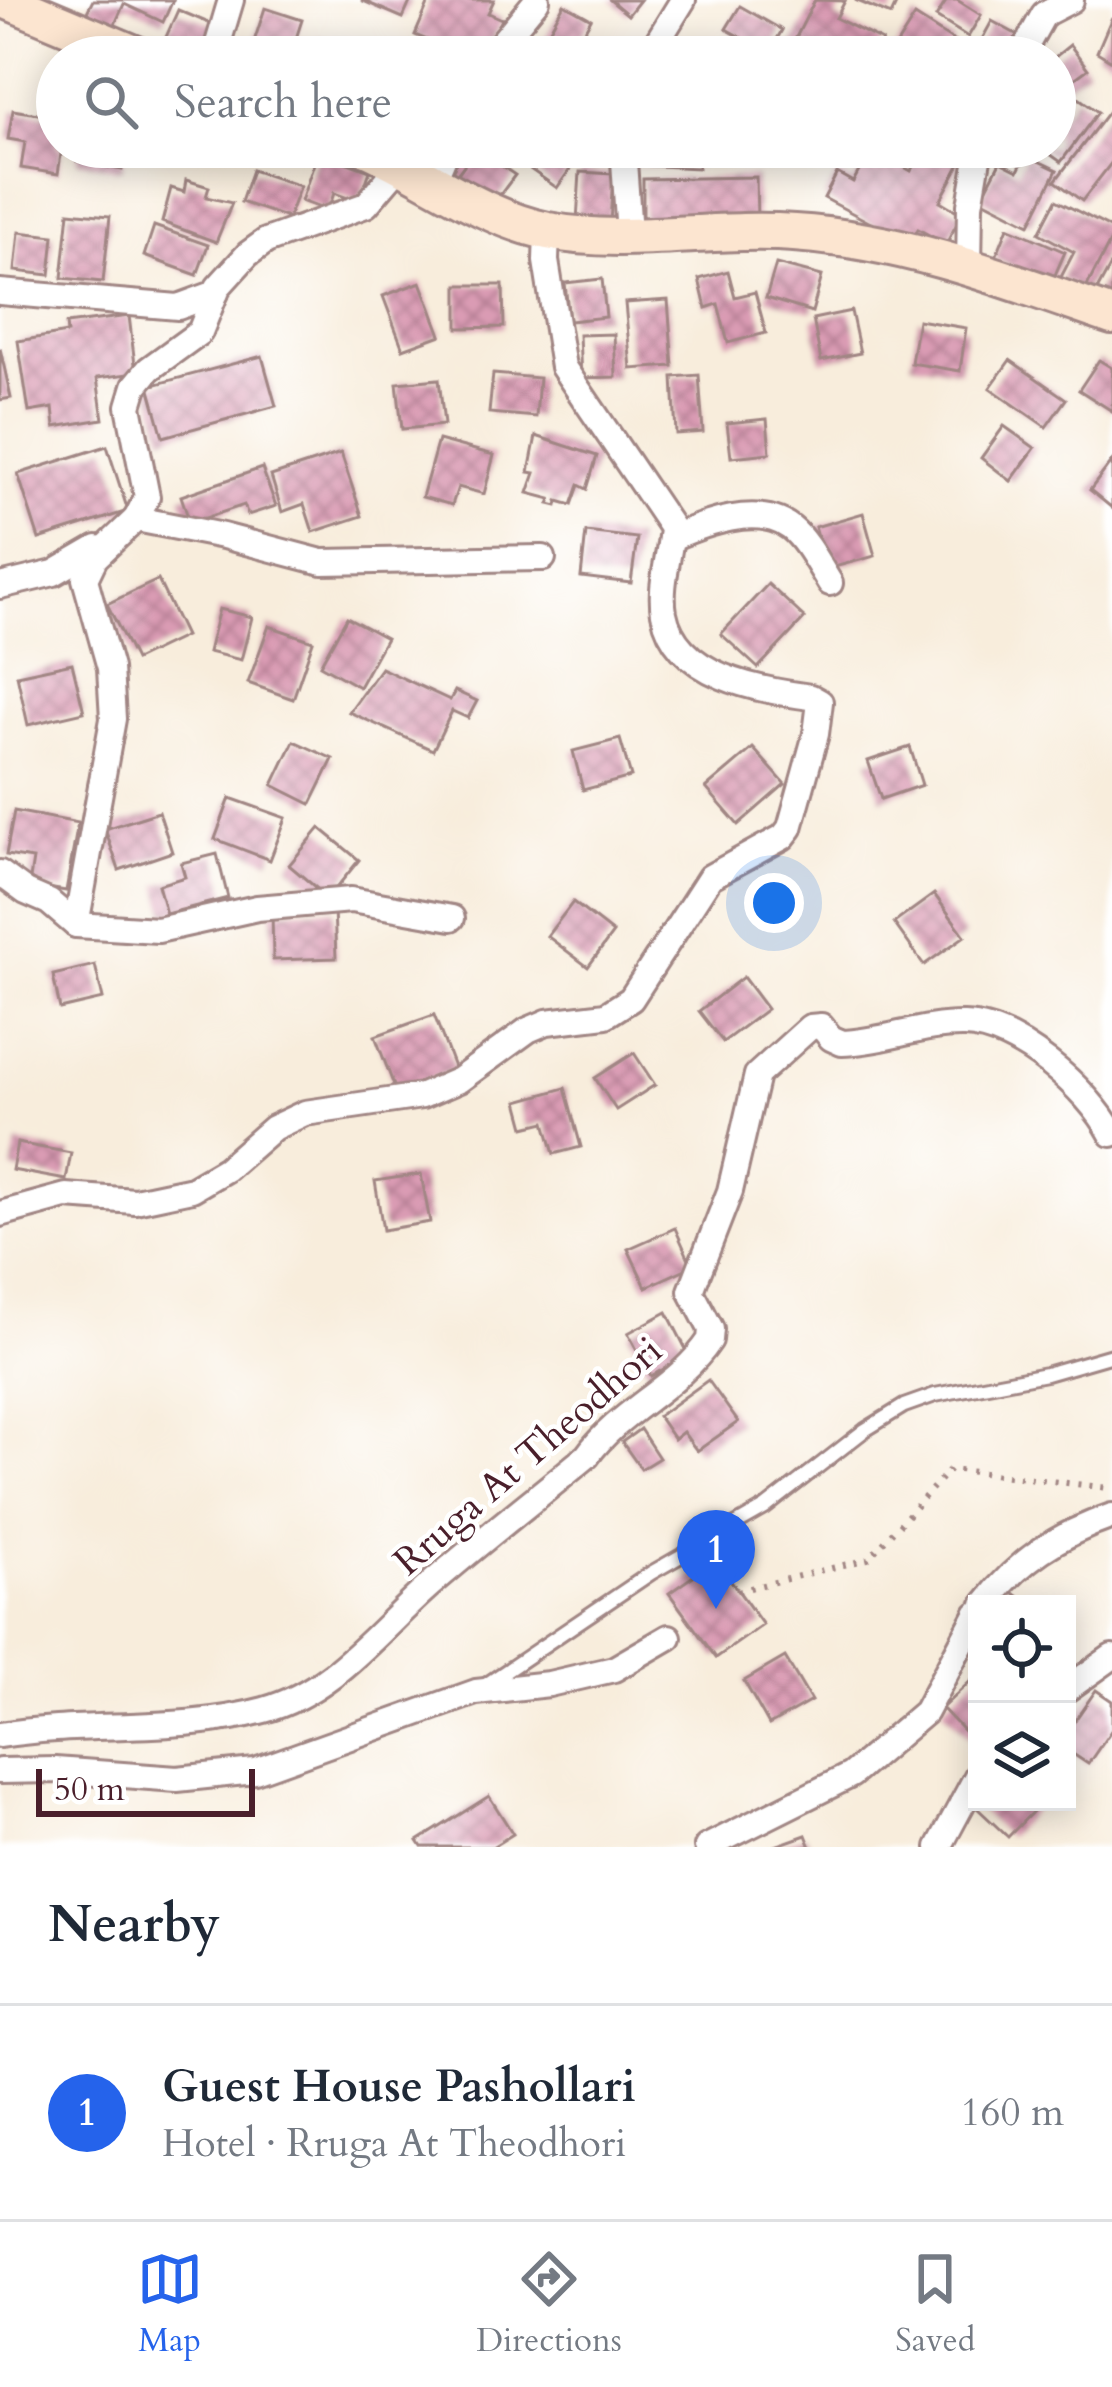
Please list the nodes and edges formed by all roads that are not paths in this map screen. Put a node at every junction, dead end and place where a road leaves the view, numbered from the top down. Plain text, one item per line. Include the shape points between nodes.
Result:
1 (6, 0) edge
2 (231, 0) edge
3 (537, 0) edge
4 (683, 0) edge
5 (1059, 2) edge
6 (92, 36) edge
7 (220, 36) edge
8 (507, 36) edge
9 (661, 36) edge
10 (1032, 36) edge
11 (398, 168) edge
12 (410, 168) edge
13 (439, 168) edge
14 (624, 168) edge
15 (976, 168) edge
16 (433, 182) junction
17 (547, 231) junction
18 (628, 234) junction
19 (969, 267) junction
20 (0, 292) edge
21 (215, 293) junction
22 (1112, 316) edge
23 (128, 526) junction
24 (671, 538) junction
25 (543, 558) dead end
26 (830, 583) dead end
27 (0, 586) edge
28 (0, 873) edge
29 (452, 918) dead end
30 (76, 925) junction
31 (1112, 1134) edge
32 (0, 1214) edge
33 (1112, 1355) edge
34 (1112, 1516) edge
35 (992, 1595) edge
36 (968, 1631) edge
37 (669, 1637) dead end
38 (1112, 1658) edge
39 (1076, 1683) edge
40 (476, 1692) junction
41 (0, 1735) edge
42 (0, 1771) edge
43 (968, 1793) edge
44 (707, 1847) edge
45 (939, 1847) edge

1 - 6 street
2 - 7 street
3 - 8 street
4 - 9 street
5 - 10 street
11 - 21 street via 366,205 256,246
12 - 16 street
13 - 16 street
14 - 18 street
15 - 19 street
16 - 17 street
17 - 18 street
17 - 24 street via 563,368 662,508
18 - 19 street via 793,232
19 - 22 street
20 - 21 street via 178,307
21 - 23 street via 200,332 141,376 130,398 147,488 146,504
23 - 25 street via 223,536 322,562
23 - 27 street via 54,573
23 - 30 street via 85,579 110,668 113,719
24 - 26 street via 717,521 771,520 791,528
24 - 32 street via 665,618 683,647 730,681 811,697 821,707 790,829 710,877 631,999 606,1015 528,1030 442,1089 305,1113 192,1189 135,1201 66,1196
28 - 30 street
29 - 30 street via 351,900 257,908 158,930
31 - 41 street, Rruga At Theodhori via 1059,1071 986,1028 842,1042 810,1027 753,1084 730,1192 691,1291 710,1340 587,1456 339,1670 296,1696 209,1720
33 - 40 lane via 935,1395 887,1415 766,1508 651,1573
34 - 35 street via 1012,1568
36 - 44 street via 925,1712 851,1775
37 - 40 street via 614,1670
38 - 39 street
40 - 42 street via 233,1775
43 - 45 street

